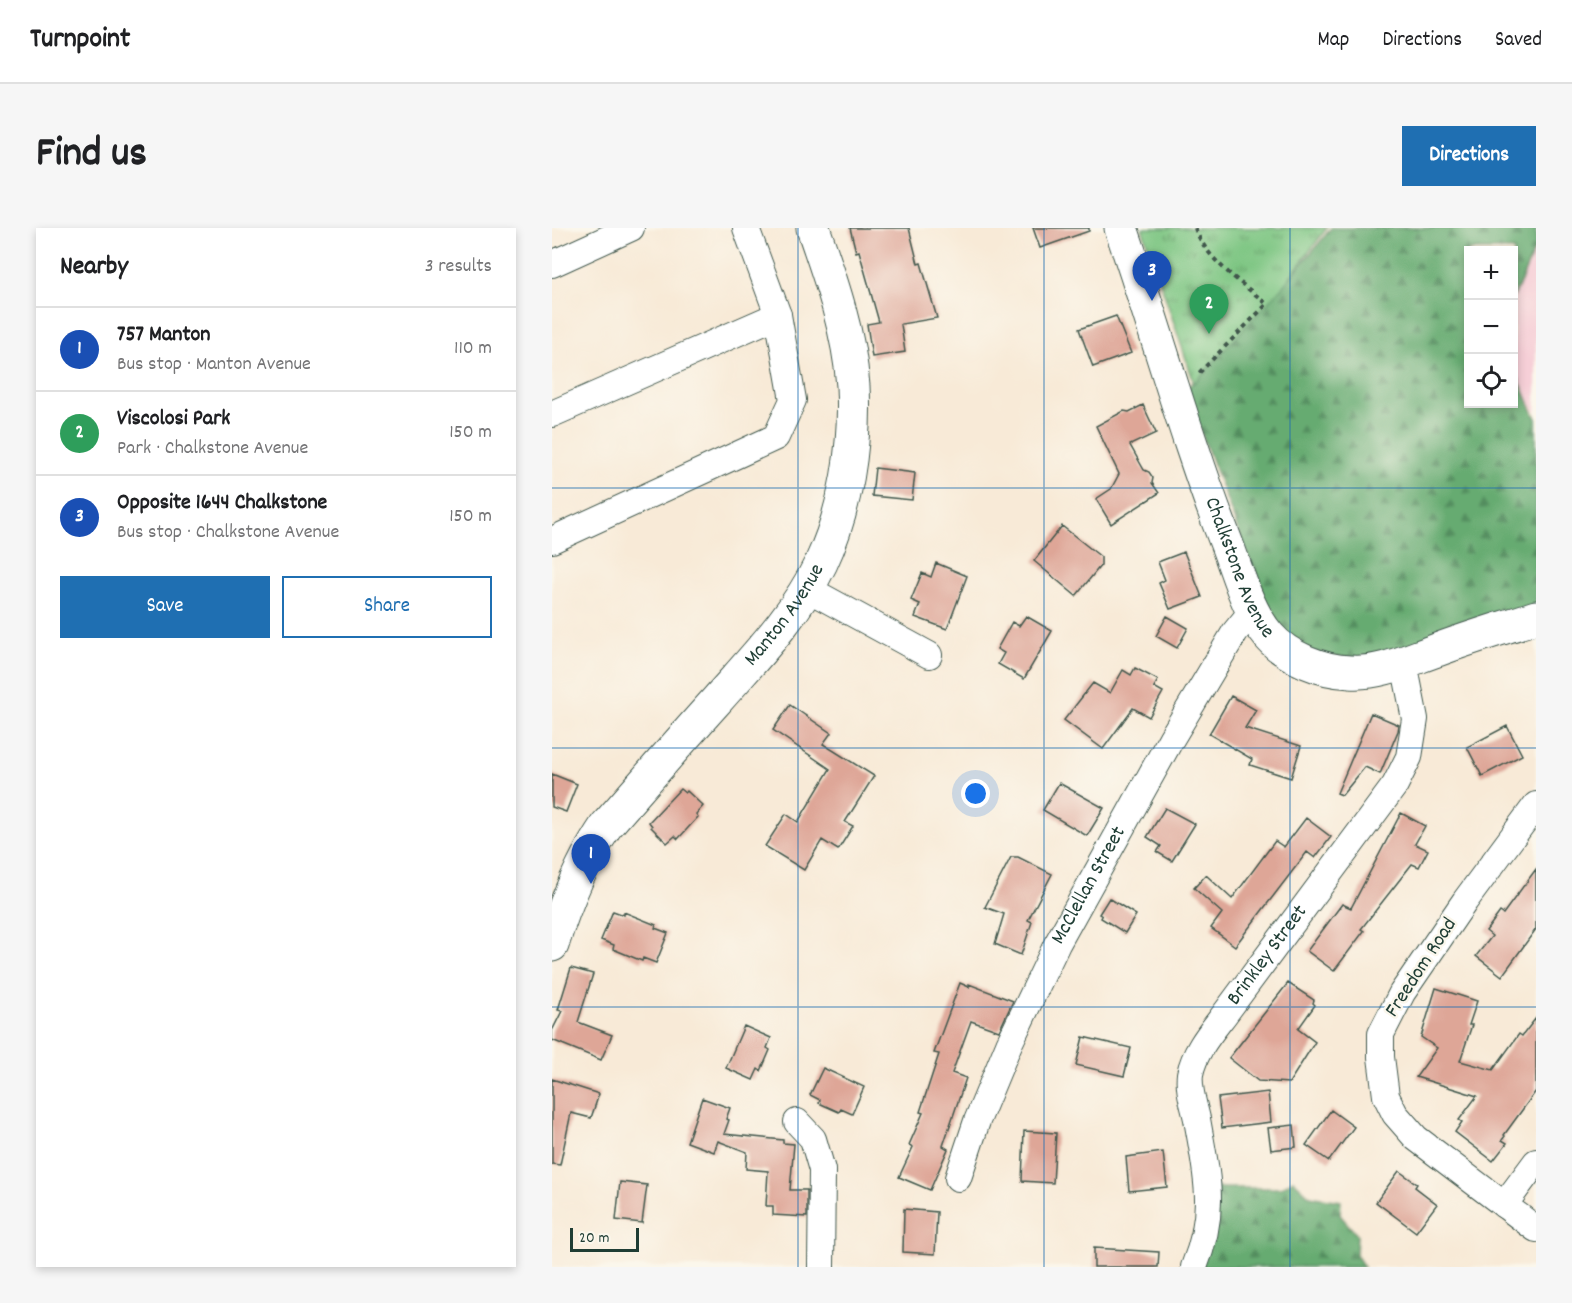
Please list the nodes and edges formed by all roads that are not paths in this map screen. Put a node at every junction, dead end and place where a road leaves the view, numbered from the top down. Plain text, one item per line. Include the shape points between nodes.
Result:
1 (631, 228) edge
2 (746, 228) edge
3 (813, 228) edge
4 (1121, 228) edge
5 (552, 264) edge
6 (778, 315) junction
7 (552, 414) edge
8 (552, 540) edge
9 (806, 588) junction
10 (1253, 610) junction
11 (1536, 617) edge
12 (929, 655) dead end
13 (1404, 663) junction
14 (1536, 805) edge
15 (552, 945) edge
16 (797, 1122) dead end
17 (1536, 1162) edge
18 (958, 1178) dead end
19 (1504, 1205) junction
20 (1536, 1229) edge
21 (820, 1267) edge
22 (1194, 1267) edge

1 - 5 street
2 - 6 street
3 - 9 main road, Manton Avenue via 839,304 848,348 853,425 849,466 833,534
4 - 10 main road, Chalkstone Avenue via 1203,482
6 - 7 street
6 - 8 street via 793,400 776,437
9 - 12 street
9 - 15 main road, Manton Avenue via 740,676 606,826 583,864
10 - 13 main road, Chalkstone Avenue via 1281,648 1324,669 1378,670
10 - 18 street, McClellan Street via 1235,632 1171,740 1058,944 1009,1044
11 - 13 main road, Chalkstone Avenue
13 - 22 street, Brinkley Street via 1415,719 1409,758 1395,785 1224,1015 1193,1064 1190,1083 1209,1193 1204,1234
14 - 19 street, Freedom Road via 1402,993 1382,1034 1383,1078 1395,1114 1416,1138
16 - 21 street via 813,1139 822,1170
17 - 19 street
19 - 20 street, Freedom Road

